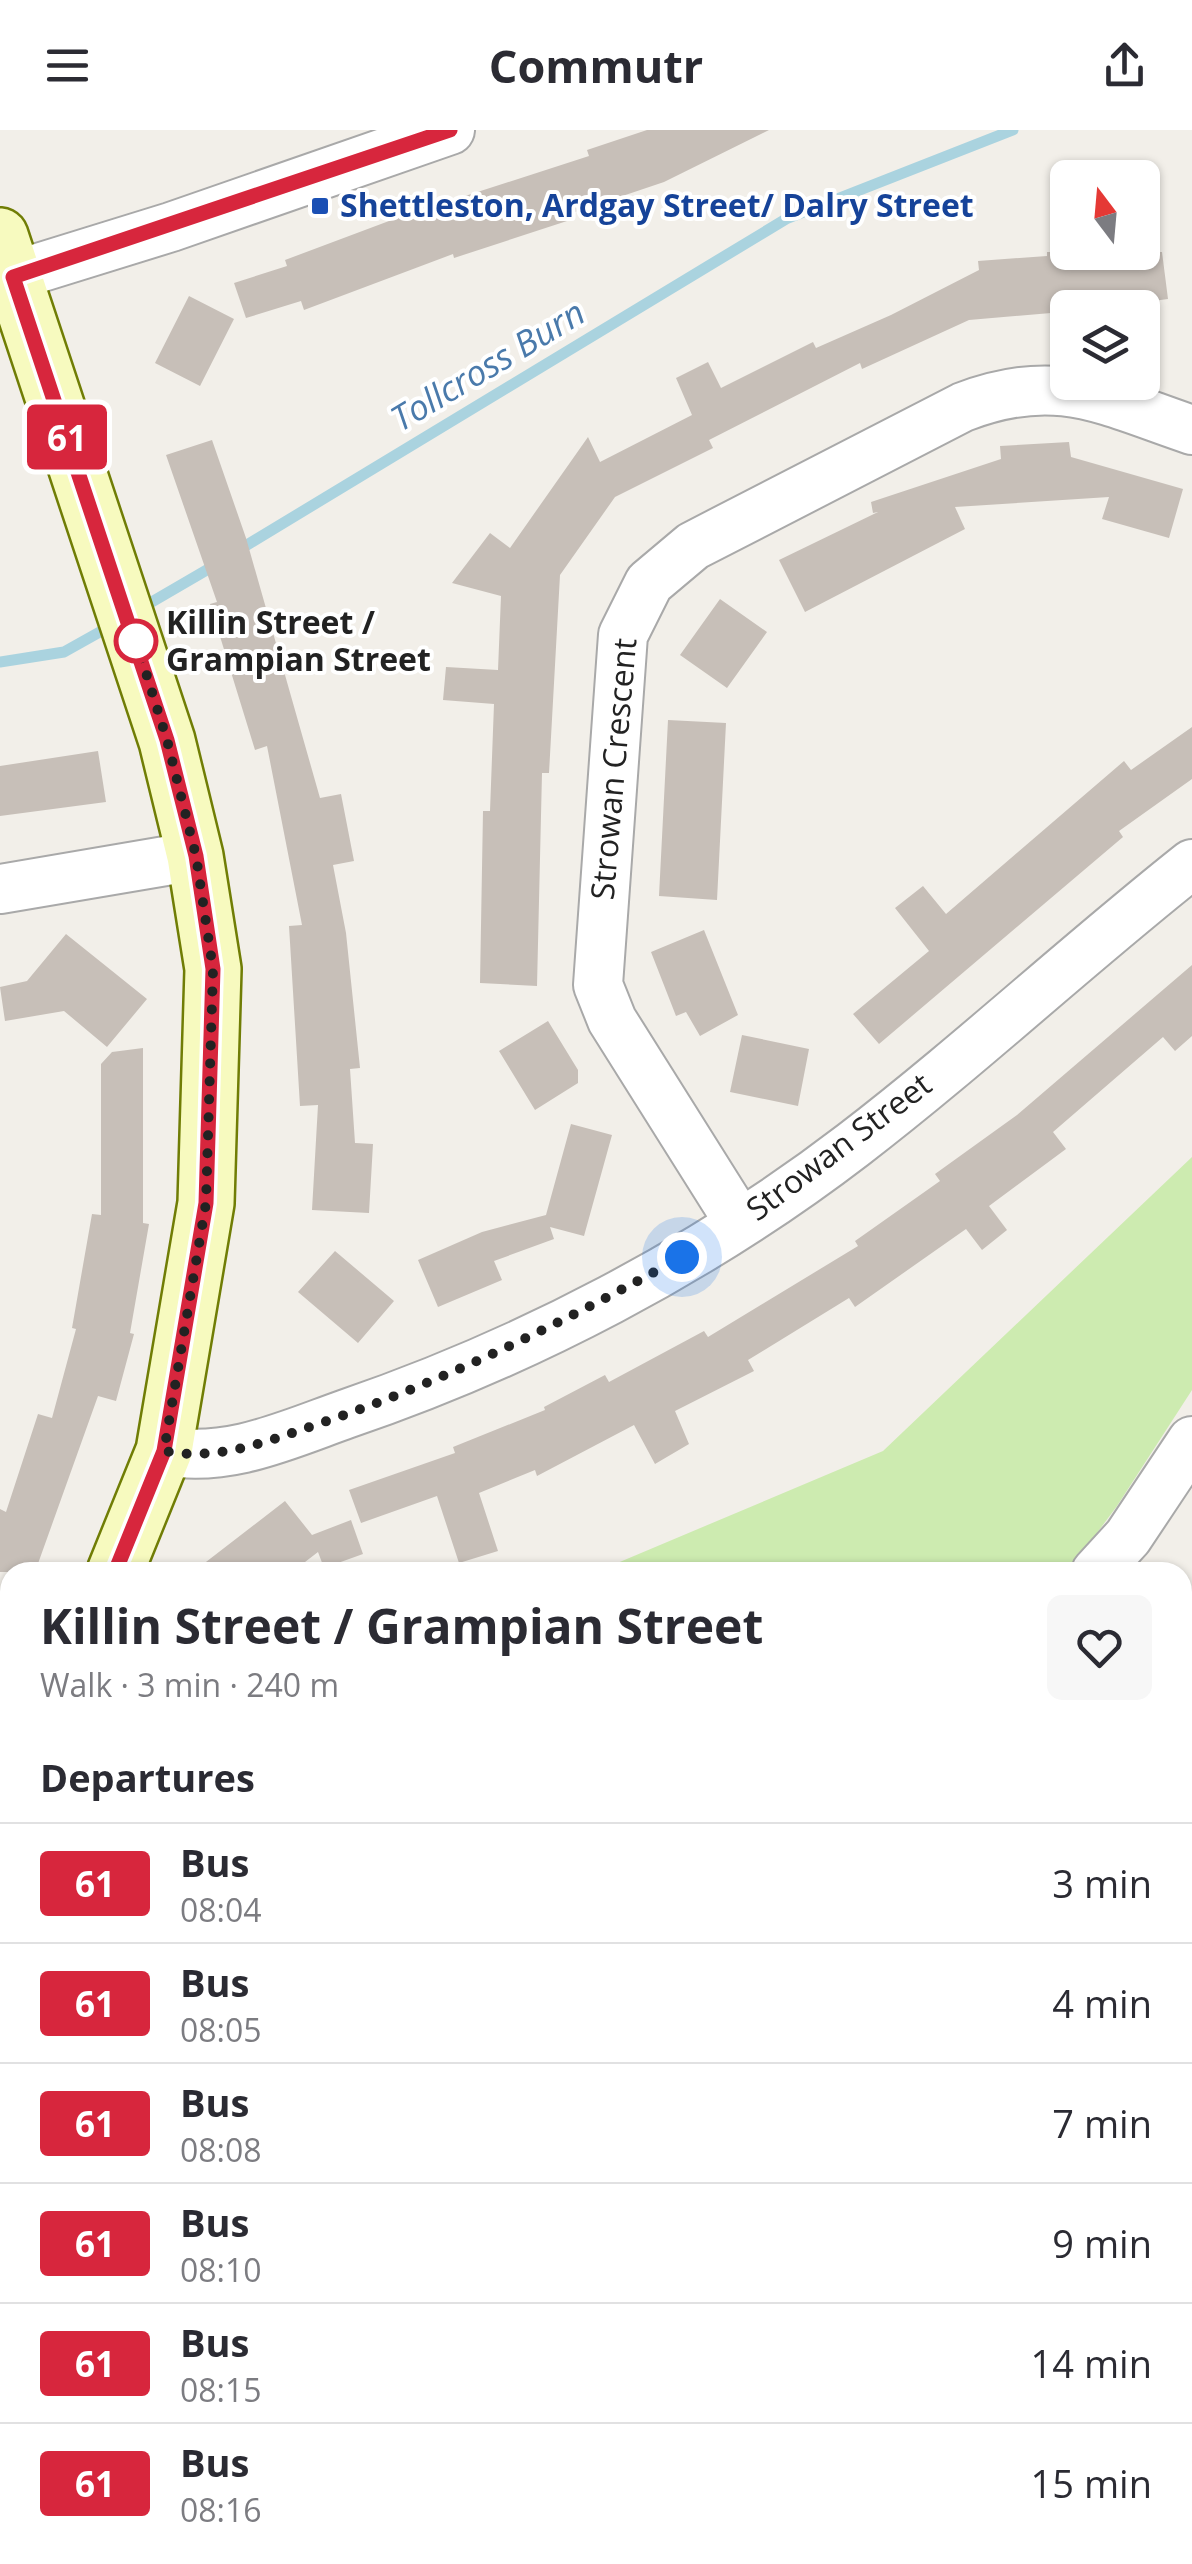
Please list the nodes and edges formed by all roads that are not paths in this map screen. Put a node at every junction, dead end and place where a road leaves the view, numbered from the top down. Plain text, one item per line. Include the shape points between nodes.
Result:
1 (437, 132) edge
2 (4, 264) edge
3 (1192, 430) edge
4 (196, 856) junction
5 (1192, 864) edge
6 (0, 889) edge
7 (739, 1222) junction
8 (1192, 1441) edge
9 (164, 1451) junction
10 (119, 1562) edge
11 (1105, 1562) edge

1 - 2 street
2 - 4 main road via 138,645
3 - 7 street, Strowan Crescent via 1066,390 1004,392 693,546 640,594 620,651 598,985 612,1020
4 - 6 street
4 - 9 main road via 213,969 206,1203
5 - 7 street, Strowan Street via 852,1145
7 - 9 street, Strowan Street via 578,1314 443,1378 243,1448 197,1456
8 - 11 street
9 - 10 main road

